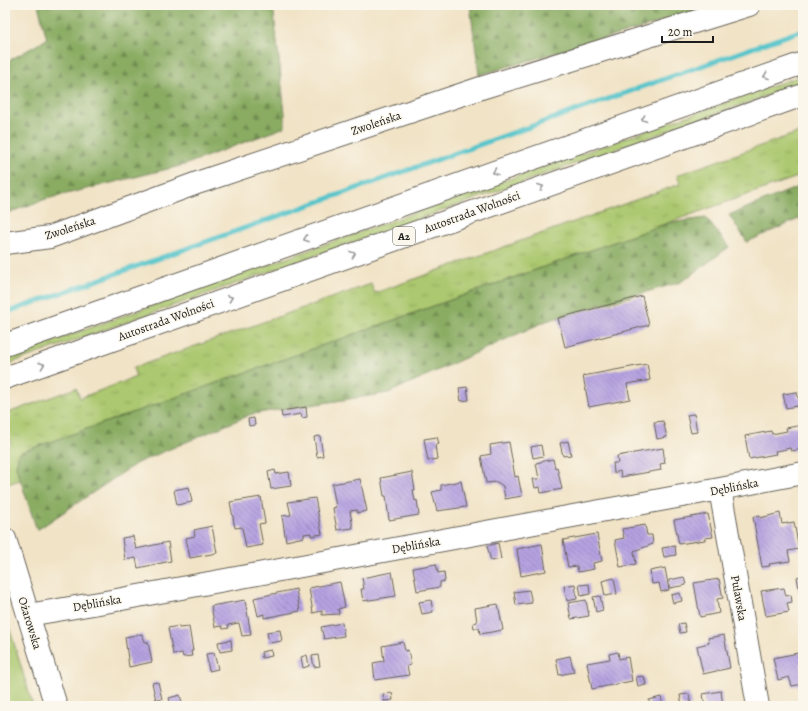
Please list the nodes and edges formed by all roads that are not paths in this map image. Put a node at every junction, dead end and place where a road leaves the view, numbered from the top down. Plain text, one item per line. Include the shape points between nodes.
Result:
1 (748, 5) edge
2 (803, 63) edge
3 (803, 95) edge
4 (5, 243) edge
5 (5, 345) edge
6 (5, 378) edge
7 (803, 473) edge
8 (720, 490) junction
9 (5, 539) edge
10 (28, 615) junction
11 (56, 706) edge
12 (758, 706) edge

1 - 4 main road, Zwoleńska via 473,90 200,182 50,236
2 -> 5 main road, A2
6 -> 3 main road, Autostrada Wolności / A2
7 - 8 main road, Dęblińska
8 - 10 main road, Dęblińska
8 - 12 main road, Puławska
9 - 10 main road, Ożarowska
10 - 11 main road, Ożarowska

